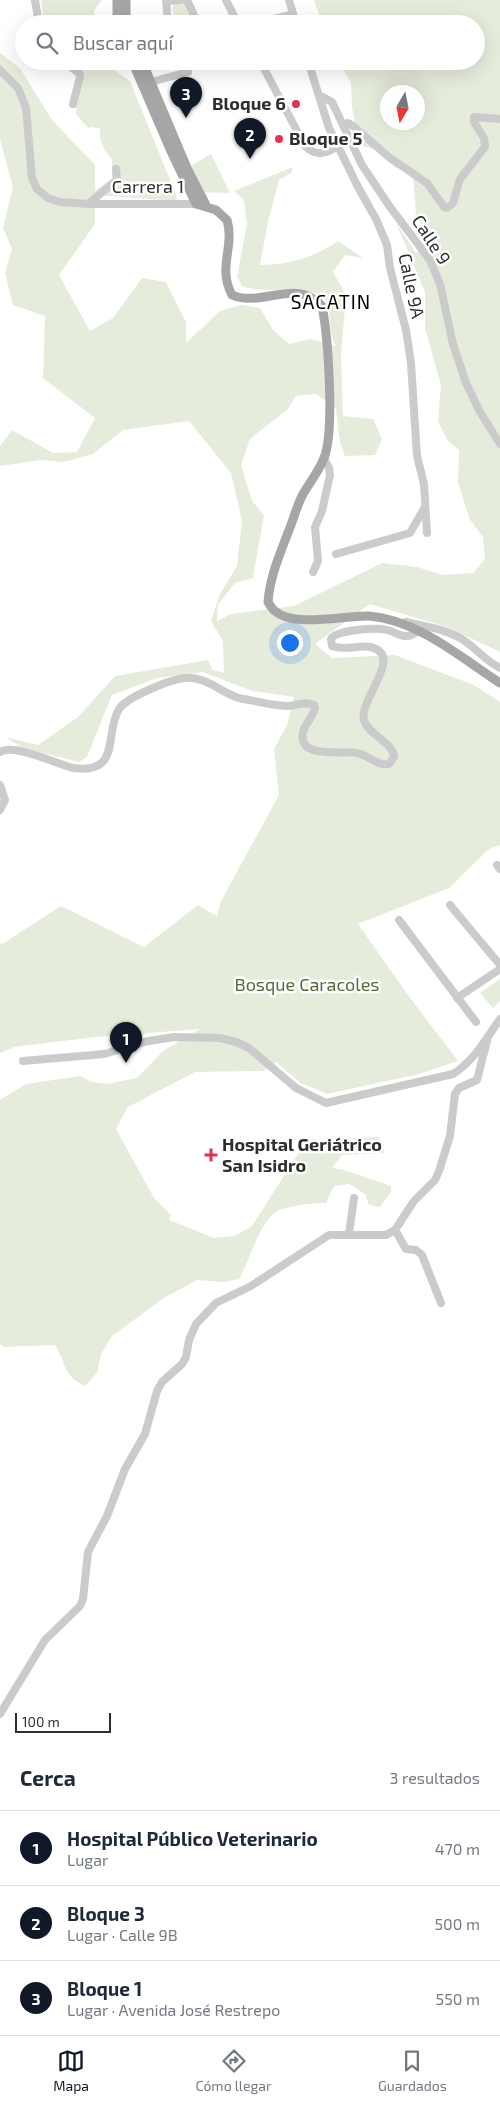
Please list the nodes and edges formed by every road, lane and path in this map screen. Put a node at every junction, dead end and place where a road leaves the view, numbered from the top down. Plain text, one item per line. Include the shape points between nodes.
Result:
1 (35, 0) edge
2 (117, 0) edge
3 (126, 0) edge
4 (181, 0) edge
5 (187, 0) edge
6 (226, 0) edge
7 (289, 0) edge
8 (166, 1) edge
9 (293, 14) joint
10 (38, 15) edge
11 (117, 15) edge
12 (126, 15) edge
13 (167, 15) edge
14 (194, 15) edge
15 (234, 15) edge
16 (289, 15) edge
17 (0, 70) edge
18 (75, 70) edge
19 (136, 70) edge
20 (146, 70) edge
21 (187, 70) edge
22 (265, 70) edge
23 (311, 70) edge
24 (151, 82) junction
25 (319, 95) junction
26 (73, 104) dead end
27 (500, 119) edge
28 (343, 125) junction
29 (338, 146) junction
30 (116, 169) dead end
31 (88, 204) junction
32 (196, 204) junction
33 (207, 206) junction
34 (500, 444) edge
35 (324, 458) junction
36 (425, 505) junction
37 (427, 534) dead end
38 (336, 554) dead end
39 (312, 572) dead end
40 (389, 619) junction
41 (419, 630) junction
42 (500, 668) edge
43 (500, 684) edge
44 (0, 752) edge
45 (0, 785) edge
46 (0, 810) edge
47 (450, 905) dead end
48 (398, 920) dead end
49 (500, 965) edge
50 (500, 969) edge
51 (457, 998) junction
52 (500, 1019) edge
53 (476, 1022) dead end
54 (488, 1036) junction
55 (23, 1061) dead end
56 (354, 1198) dead end
57 (395, 1230) junction
58 (349, 1234) junction
59 (441, 1303) dead end
60 (0, 1714) edge

1 - 10 street
2 - 11 main road
3 - 12 main road
4 - 8 street
5 - 14 street
6 - 15 street
7 - 9 street
8 - 13 street
9 - 16 street
17 - 31 street, Carrera 1 via 18,88 26,108 32,178 37,189 60,202
18 - 26 street via 80,77
19 - 32 main road
20 - 24 main road
21 - 24 street
22 - 29 street via 305,146 322,154
23 - 25 street, Calle 9A
24 - 33 main road via 187,168
25 - 28 street, Calle 9 via 332,102
25 - 29 street, Calle 9A
27 - 28 street via 474,117 485,147 460,179 452,203 447,208 427,183 390,158 353,126
28 - 34 street, Calle 9 via 362,165 430,260 438,278 453,344 466,383
29 - 36 street, Calle 9A via 388,245 412,368 417,456
30 - 31 street via 118,180
31 - 32 street, Carrera 1
32 - 33 main road, Carrera 1
33 - 35 main road via 222,215 229,226 225,276 232,295 245,299 301,294 322,306 329,437
35 - 39 street via 330,474 315,527 318,561
35 - 40 main road via 296,510 274,570 268,602 275,612 289,618 367,616
36 - 37 street, Calle 9A
36 - 38 street via 410,533
40 - 41 main road
40 - 42 street via 446,631 464,640
41 - 43 main road
41 - 44 street via 406,636 368,628 335,634 331,640 336,648 368,647 382,654 382,671 366,703 363,717 370,731 392,750 394,757 389,764 354,752 312,750 302,738 314,713 314,704 279,705 234,697 212,683 196,678 161,684 121,707 110,751 106,758 91,768 73,768 15,750
45 - 46 street via 5,800
47 - 49 street
48 - 51 street
50 - 51 street
51 - 53 street
52 - 54 street
54 - 55 street via 463,1068 453,1074 326,1103 296,1088 249,1048 220,1038 166,1038 104,1054
54 - 57 street via 477,1080 459,1088 455,1094 450,1136 435,1180 414,1201
56 - 58 street
57 - 58 street via 386,1235
57 - 59 street via 406,1249 416,1250 422,1255
58 - 60 street via 329,1235 251,1286 216,1303 196,1324 182,1364 157,1391 145,1434 125,1468 107,1516 88,1552 80,1606 45,1640

